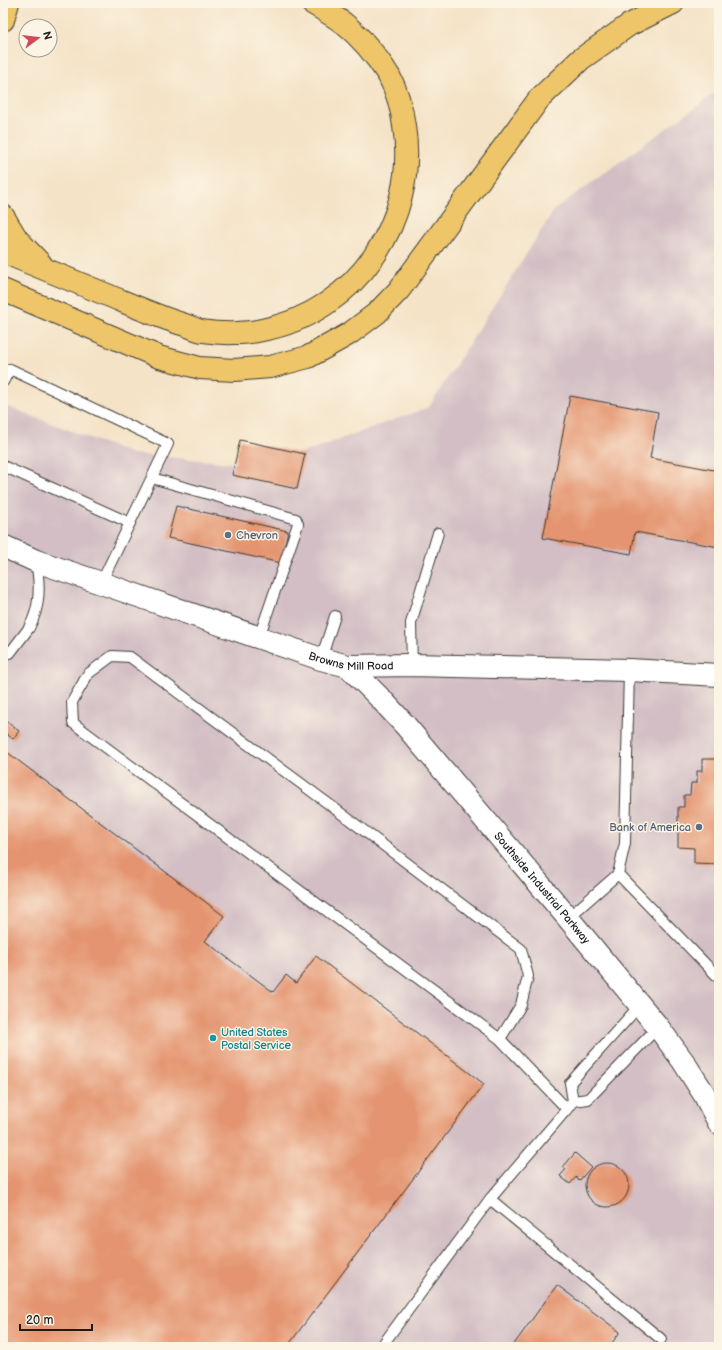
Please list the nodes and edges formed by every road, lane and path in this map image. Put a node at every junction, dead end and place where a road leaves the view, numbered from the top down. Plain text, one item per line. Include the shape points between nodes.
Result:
1 (8, 3) edge
2 (312, 3) edge
3 (673, 3) edge
4 (3, 20) edge
5 (3, 216) edge
6 (3, 252) edge
7 (48, 270) junction
8 (3, 290) edge
9 (3, 382) edge
10 (3, 466) edge
11 (152, 478) junction
12 (130, 523) junction
13 (438, 533) dead end
14 (3, 546) edge
15 (36, 561) junction
16 (101, 584) junction
17 (335, 616) dead end
18 (259, 638) junction
19 (10, 653) dead end
20 (321, 659) junction
21 (412, 665) junction
22 (348, 666) junction
23 (629, 670) junction
24 (719, 676) edge
25 (618, 874) junction
26 (568, 918) junction
27 (719, 978) edge
28 (640, 1005) junction
29 (658, 1028) junction
30 (500, 1039) junction
31 (570, 1105) junction
32 (719, 1123) edge
33 (490, 1199) junction
34 (660, 1338) dead end
35 (381, 1347) edge

1 - 4 main road
2 - 7 main road via 342,22 368,47 389,77 402,109 408,146 406,178 398,211 382,245 359,276 330,302 296,321 262,330 232,333 202,331 168,320
3 - 8 main road via 629,25 581,59 555,84 539,100 399,290 377,313 349,334 308,356 270,367 234,370 200,368 159,357
5 - 7 main road via 17,239 37,262
6 - 7 main road
9 - 11 lane via 10,369 168,444
10 - 12 lane
11 - 12 lane
11 - 18 lane via 296,519 298,524
12 - 16 lane
13 - 21 lane via 411,623
14 - 15 street, Browns Mill Road
15 - 16 street, Browns Mill Road
15 - 19 lane via 39,600 29,627
16 - 18 street, Browns Mill Road
17 - 20 lane
18 - 20 street, Browns Mill Road
20 - 22 street, Browns Mill Road
21 - 22 street, Browns Mill Road
21 - 23 street, Browns Mill Road
22 - 26 street, Southside Industrial Parkway via 405,725
23 - 24 street, Browns Mill Road
23 - 25 lane via 625,843
25 - 26 lane
25 - 27 lane
26 - 28 street, Southside Industrial Parkway
28 - 29 street, Southside Industrial Parkway
28 - 31 lane via 570,1083
29 - 31 lane via 588,1099
29 - 32 street, Southside Industrial Parkway via 704,1094
30 - 30 lane via 73,722 72,702 88,674 112,656 130,657 521,949 528,976 521,1004
30 - 31 lane
31 - 33 lane
33 - 34 lane
33 - 35 lane

